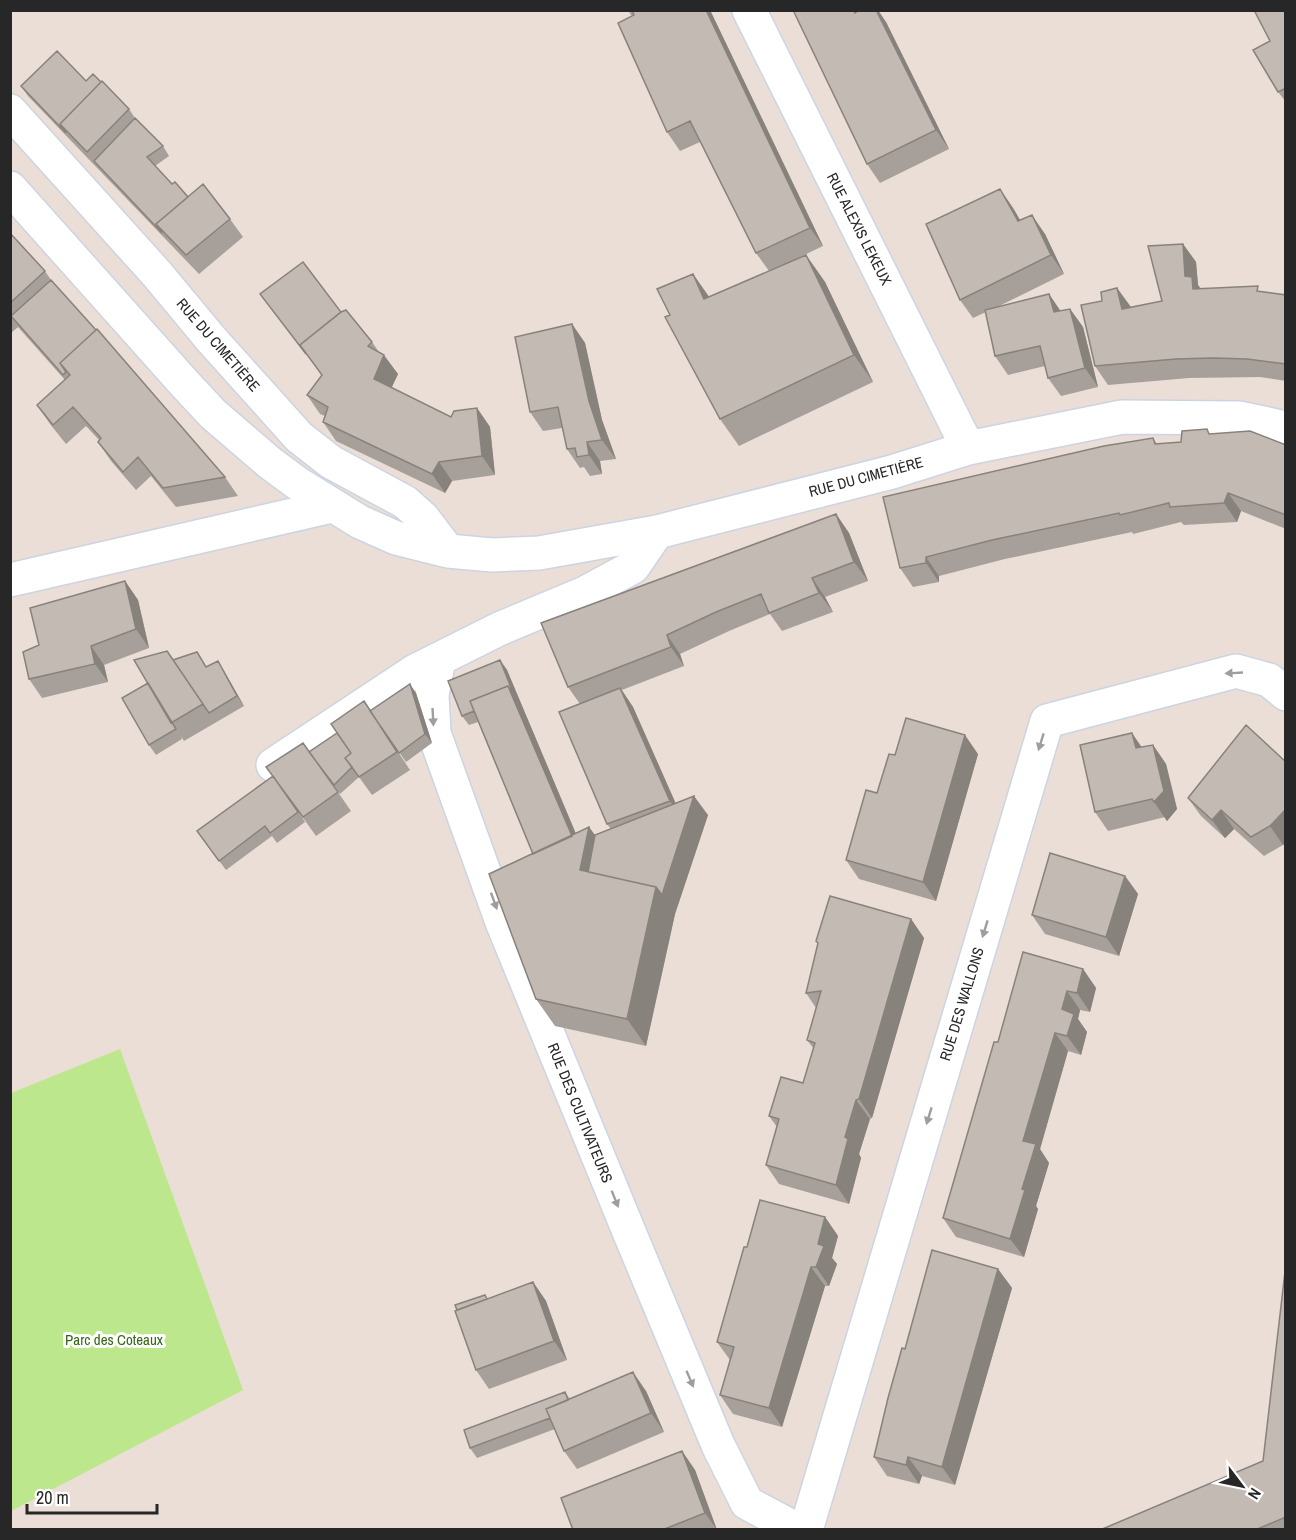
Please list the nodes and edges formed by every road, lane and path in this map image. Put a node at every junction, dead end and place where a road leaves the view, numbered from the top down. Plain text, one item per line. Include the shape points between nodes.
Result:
1 (749, 10) edge
2 (10, 111) edge
3 (10, 188) edge
4 (1286, 428) edge
5 (968, 448) junction
6 (332, 506) junction
7 (657, 532) junction
8 (448, 551) junction
9 (10, 580) edge
10 (439, 659) junction
11 (1286, 694) edge
12 (273, 765) edge
13 (798, 1530) edge
14 (806, 1530) edge

1 - 5 street, RUE ALEXIS LEKEUX
2 - 8 street, RUE DU CIMETIÈRE via 299,437 331,462 405,502
3 - 6 street, RUE DU CIMETIÈRE via 213,414 270,463
4 - 5 street, RUE DU CIMETIÈRE via 1240,418 1122,417
5 - 7 street, RUE DU CIMETIÈRE via 892,472
6 - 8 street, RUE DU CIMETIÈRE via 396,538
6 - 9 street
7 - 8 street, RUE DU CIMETIÈRE via 539,553 492,555
7 - 10 street via 633,567
10 - 12 street
10 -> 13 street, RUE DES CULTIVATEURS via 432,695 434,733 502,921 630,1234 718,1444 747,1503
11 -> 14 street, RUE DES WALLONS via 1269,680 1236,670 1047,720

